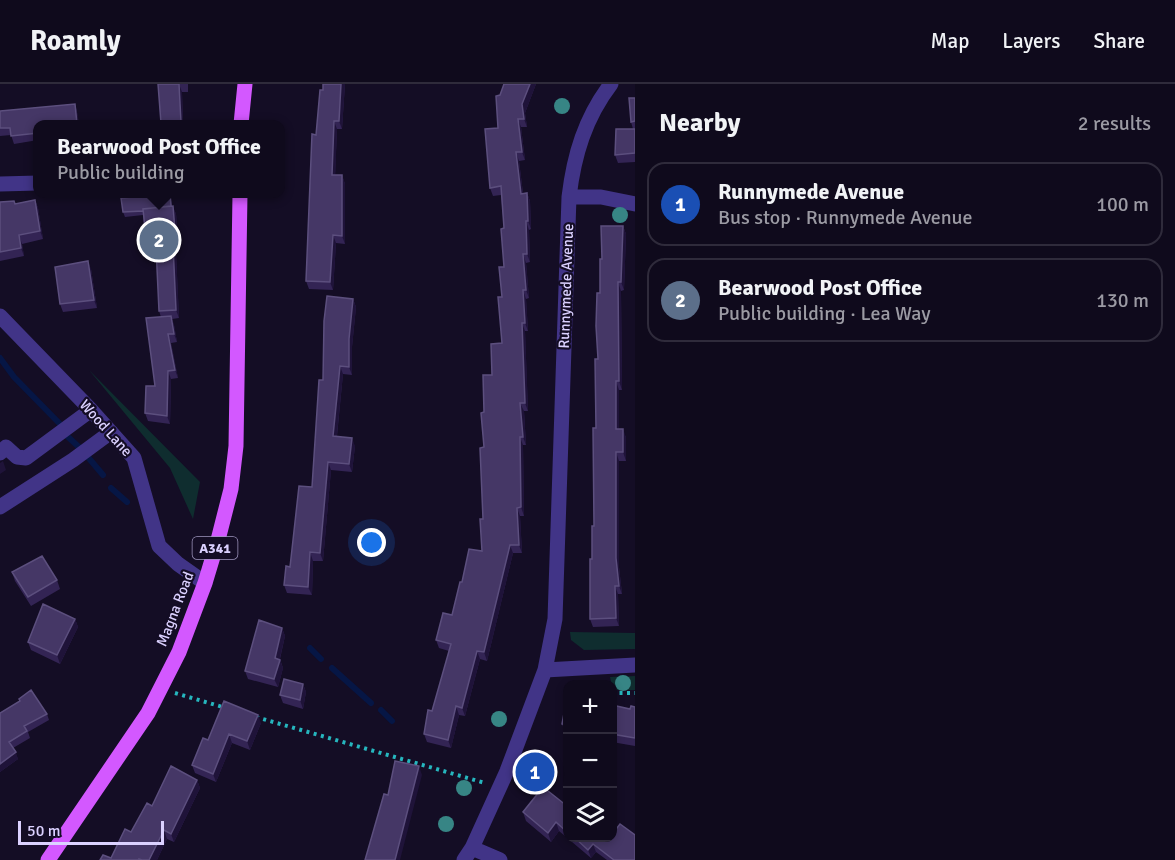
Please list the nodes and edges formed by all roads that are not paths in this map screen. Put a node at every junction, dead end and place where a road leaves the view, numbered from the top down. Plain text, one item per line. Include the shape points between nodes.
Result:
1 (245, 84) edge
2 (611, 84) edge
3 (241, 120) edge
4 (33, 183) edge
5 (0, 184) edge
6 (569, 197) junction
7 (240, 198) edge
8 (635, 204) edge
9 (0, 316) edge
10 (91, 410) junction
11 (111, 432) junction
12 (0, 453) edge
13 (0, 507) edge
14 (205, 583) junction
15 (635, 665) edge
16 (545, 670) junction
17 (468, 854) edge
18 (48, 860) edge
19 (500, 860) edge

1 - 3 main road
2 - 6 street, Runnymede Avenue via 578,146
4 - 5 street
6 - 8 street via 601,197
6 - 16 street, Runnymede Avenue via 555,619
7 - 14 main road, Magna Road / A341 via 237,446 231,489
9 - 10 street, Wood Lane
10 - 11 street, Wood Lane
10 - 12 street via 26,458 17,457 6,447
11 - 13 street
11 - 14 street, Wood Lane via 134,458 159,546
14 - 18 main road, Magna Road / A341 via 179,652 148,713
15 - 16 street
16 - 17 street, Runnymede Avenue via 500,787
17 - 19 street

